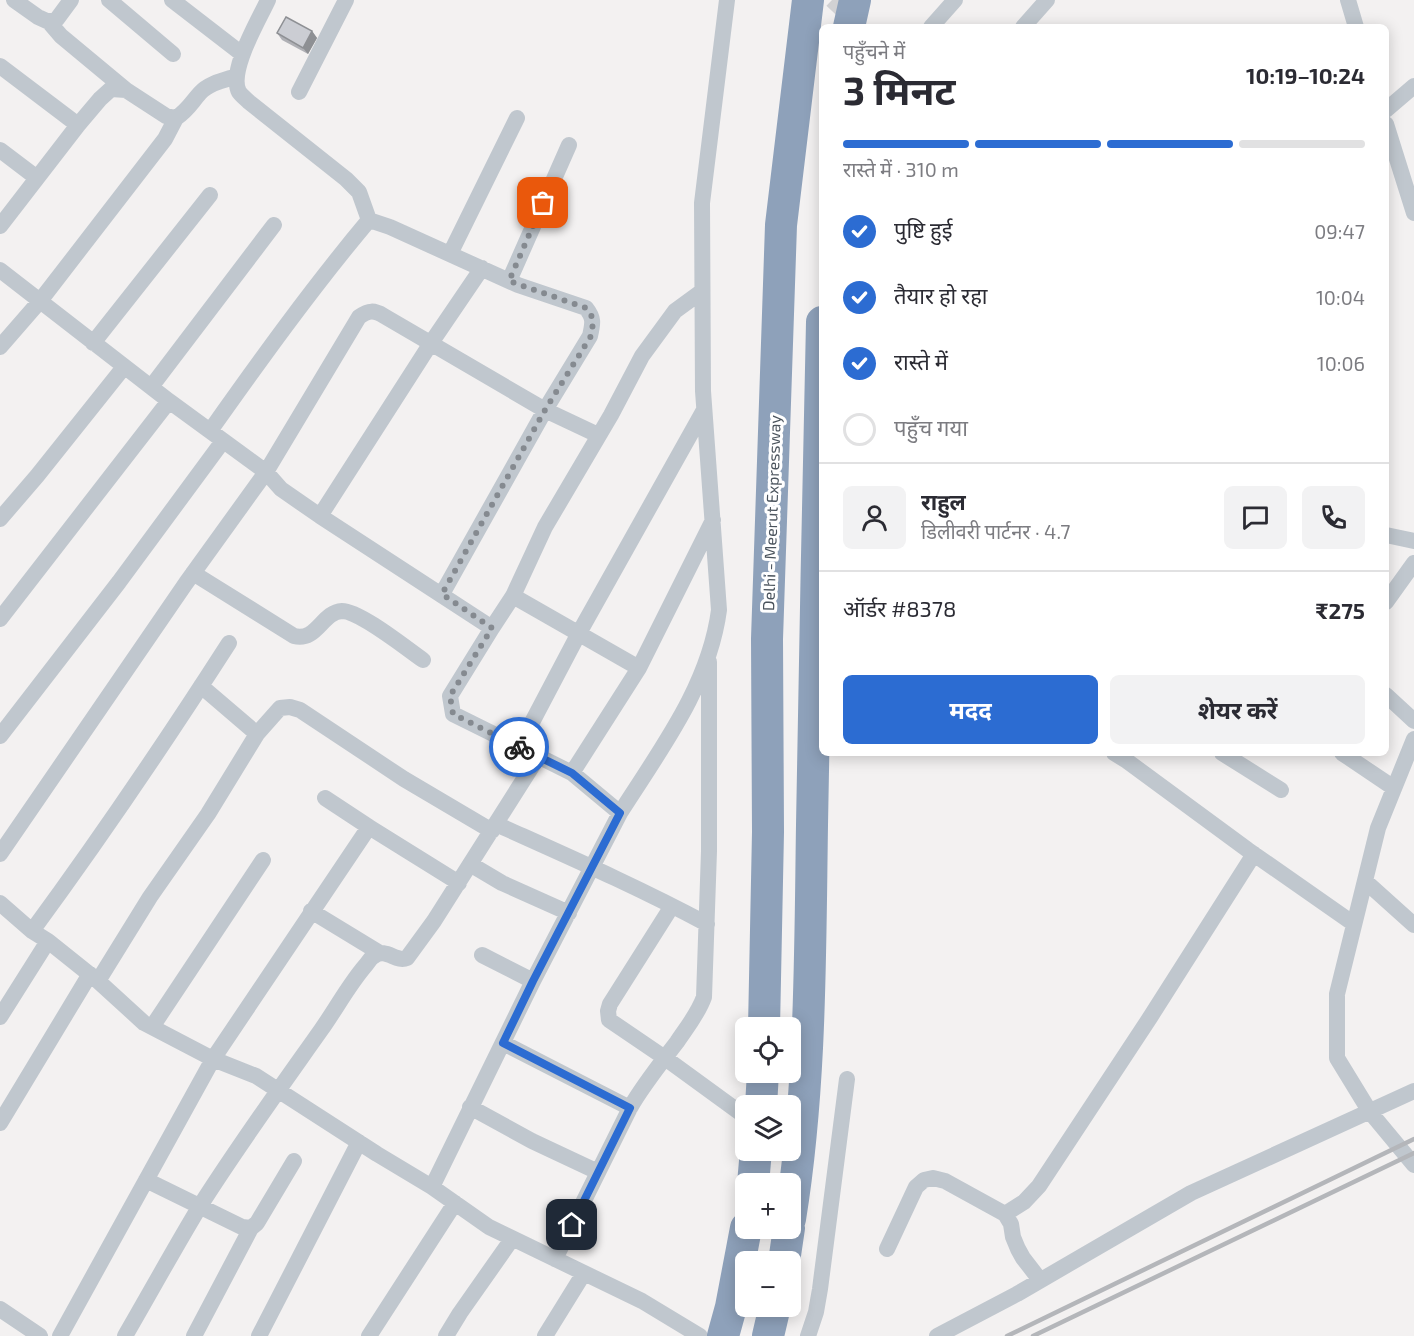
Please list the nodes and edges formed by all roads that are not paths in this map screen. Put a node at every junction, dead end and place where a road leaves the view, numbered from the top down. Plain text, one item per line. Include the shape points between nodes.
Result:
1 (14, 0) edge
2 (71, 0) edge
3 (109, 0) edge
4 (172, 0) edge
5 (268, 0) edge
6 (346, 0) edge
7 (727, 0) edge
8 (808, 0) edge
9 (855, 0) edge
10 (956, 0) edge
11 (1047, 0) edge
12 (1348, 0) edge
13 (49, 22) junction
14 (850, 24) edge
15 (933, 24) edge
16 (1026, 24) edge
17 (1355, 24) edge
18 (173, 54) dead end
19 (242, 54) junction
20 (0, 66) edge
21 (237, 76) junction
22 (1414, 86) edge
23 (126, 90) junction
24 (298, 93) dead end
25 (1389, 107) edge
26 (176, 118) junction
27 (517, 118) dead end
28 (78, 125) junction
29 (569, 145) dead end
30 (1389, 146) edge
31 (0, 150) edge
32 (1393, 176) edge
33 (37, 178) junction
34 (210, 195) dead end
35 (1414, 213) edge
36 (369, 220) junction
37 (274, 225) dead end
38 (0, 226) edge
39 (450, 254) junction
40 (482, 268) junction
41 (0, 270) edge
42 (509, 281) junction
43 (701, 292) junction
44 (40, 301) junction
45 (93, 342) junction
46 (431, 343) junction
47 (0, 347) edge
48 (124, 367) junction
49 (151, 387) junction
50 (169, 401) junction
51 (545, 410) junction
52 (704, 410) junction
53 (598, 435) junction
54 (216, 436) junction
55 (819, 444) edge
56 (266, 472) junction
57 (320, 516) junction
58 (0, 519) edge
59 (713, 520) junction
60 (1389, 536) edge
61 (1414, 541) edge
62 (1414, 563) edge
63 (193, 573) junction
64 (442, 594) junction
65 (513, 596) junction
66 (1389, 598) edge
67 (0, 619) edge
68 (492, 628) junction
69 (579, 633) junction
70 (229, 643) dead end
71 (709, 655) junction
72 (423, 660) dead end
73 (639, 668) junction
74 (201, 686) junction
75 (1389, 698) edge
76 (1414, 721) edge
77 (257, 734) junction
78 (0, 736) edge
79 (1414, 739) edge
80 (519, 747) junction
81 (1119, 756) edge
82 (1227, 756) edge
83 (1346, 756) edge
84 (538, 757) junction
85 (1408, 771) edge
86 (572, 773) junction
87 (1394, 788) junction
88 (1281, 790) dead end
89 (326, 798) dead end
90 (620, 813) junction
91 (369, 827) junction
92 (494, 827) junction
93 (0, 854) edge
94 (1254, 854) junction
95 (263, 860) dead end
96 (470, 864) junction
97 (592, 867) junction
98 (1365, 881) junction
99 (459, 883) junction
100 (0, 903) edge
101 (672, 906) junction
102 (311, 911) junction
103 (569, 912) junction
104 (707, 924) junction
105 (1354, 924) junction
106 (1414, 925) edge
107 (32, 931) junction
108 (48, 941) junction
109 (380, 953) junction
110 (482, 955) dead end
111 (94, 978) junction
112 (533, 981) junction
113 (0, 1017) edge
114 (764, 1017) edge
115 (152, 1027) junction
116 (503, 1043) junction
117 (665, 1058) junction
118 (213, 1059) junction
119 (847, 1079) dead end
120 (277, 1090) junction
121 (1414, 1091) edge
122 (470, 1107) junction
123 (630, 1108) junction
124 (735, 1109) edge
125 (1370, 1112) junction
126 (0, 1123) edge
127 (359, 1142) junction
128 (294, 1161) dead end
129 (1414, 1165) edge
130 (598, 1172) junction
131 (797, 1173) edge
132 (146, 1180) junction
133 (432, 1187) junction
134 (455, 1203) junction
135 (200, 1206) junction
136 (1005, 1214) junction
137 (251, 1228) junction
138 (512, 1239) junction
139 (744, 1239) edge
140 (887, 1249) dead end
141 (555, 1259) junction
142 (584, 1273) junction
143 (1040, 1280) junction
144 (2, 1316) edge
145 (772, 1317) edge
146 (40, 1336) edge
147 (60, 1336) edge
148 (125, 1336) edge
149 (194, 1336) edge
150 (259, 1336) edge
151 (369, 1336) edge
152 (446, 1336) edge
153 (545, 1336) edge
154 (700, 1336) edge
155 (723, 1336) edge
156 (768, 1336) edge
157 (808, 1336) edge
158 (936, 1336) edge

1 - 13 street
2 - 13 street
3 - 18 street
4 - 19 street
5 - 19 street
6 - 24 street
7 - 43 street via 702,203
8 - 114 highway, Delhi - Meerut Expressway via 781,225 767,639
9 - 14 highway
10 - 15 street
11 - 16 street
12 - 17 street
13 - 23 street
19 - 21 street
20 - 28 street
21 - 26 street via 202,91 187,111
21 - 36 street via 239,91 249,102 359,192
22 - 25 street
23 - 26 street via 166,116
23 - 28 street via 111,89
26 - 44 street via 165,139
27 - 39 street
28 - 33 street
29 - 42 street
30 - 32 street
31 - 33 street
32 - 35 street
33 - 38 street
34 - 45 street
36 - 39 street
36 - 54 street via 256,366
37 - 49 street
39 - 40 street
40 - 42 street
40 - 46 street
41 - 44 street
42 - 51 street via 586,308 592,314 591,336
43 - 52 street
43 - 53 street via 675,311 642,356
44 - 45 street
44 - 47 street
45 - 48 street
46 - 51 street
46 - 56 street via 374,311 359,317
46 - 57 street
48 - 49 street
48 - 58 street
49 - 50 street
50 - 54 street
50 - 67 street
51 - 53 street
51 - 64 street
52 - 59 street
52 - 69 street
53 - 65 street via 546,527
54 - 56 street
54 - 78 street via 119,582
55 - 131 highway via 810,981
56 - 57 street via 281,489
56 - 63 street
57 - 64 street
59 - 71 street via 720,610
59 - 73 street
60 - 61 street
62 - 66 street
63 - 72 street via 294,636 308,636 330,616 348,612
63 - 93 street
64 - 68 street
65 - 68 street
65 - 69 street
68 - 80 street via 450,696 453,714
69 - 73 street
69 - 80 street
70 - 74 street
71 - 90 street via 684,711
71 - 104 street
73 - 86 street
74 - 77 street
74 - 107 street
75 - 76 street
77 - 92 street via 280,708 300,710 404,779
77 - 111 street via 208,814
79 - 85 street
80 - 84 street
81 - 94 street
82 - 88 street
83 - 87 street
84 - 86 street
84 - 92 street
85 - 87 street
86 - 90 street
87 - 98 street via 1378,828
89 - 91 street
90 - 97 street
91 - 99 street
91 - 102 street
92 - 96 street
92 - 97 street
94 - 105 street
94 - 136 street via 1039,1186
95 - 115 street
96 - 99 street
96 - 103 street via 502,883
97 - 101 street
97 - 103 street
98 - 105 street
98 - 106 street
99 - 109 street via 407,958 400,960
100 - 107 street
101 - 104 street
101 - 117 street via 608,1011 609,1020
102 - 109 street
102 - 118 street
103 - 112 street
104 - 117 street via 705,997
105 - 125 street via 1337,994 1337,1058
107 - 108 street
108 - 111 street
108 - 113 street
109 - 120 street via 357,975
110 - 112 street
111 - 115 street
111 - 126 street
112 - 116 street
115 - 118 street
116 - 122 street
116 - 123 street
117 - 123 street
117 - 124 street
118 - 120 street via 256,1076
118 - 132 street
119 - 157 street via 820,1289
120 - 127 street
120 - 135 street
121 - 125 street
122 - 130 street
122 - 133 street
123 - 130 street
125 - 129 street
125 - 143 street via 1191,1192
127 - 133 street
127 - 150 street
128 - 137 street
130 - 141 street
132 - 135 street
132 - 147 street
133 - 134 street
134 - 138 street
134 - 151 street
135 - 137 street
135 - 148 street
136 - 140 street via 945,1181 924,1180 916,1187
136 - 143 street via 1018,1249
137 - 149 street
138 - 141 street
138 - 152 street
139 - 155 highway
141 - 142 street
142 - 153 street
142 - 154 street via 642,1301
143 - 158 street
144 - 146 street
145 - 156 highway

